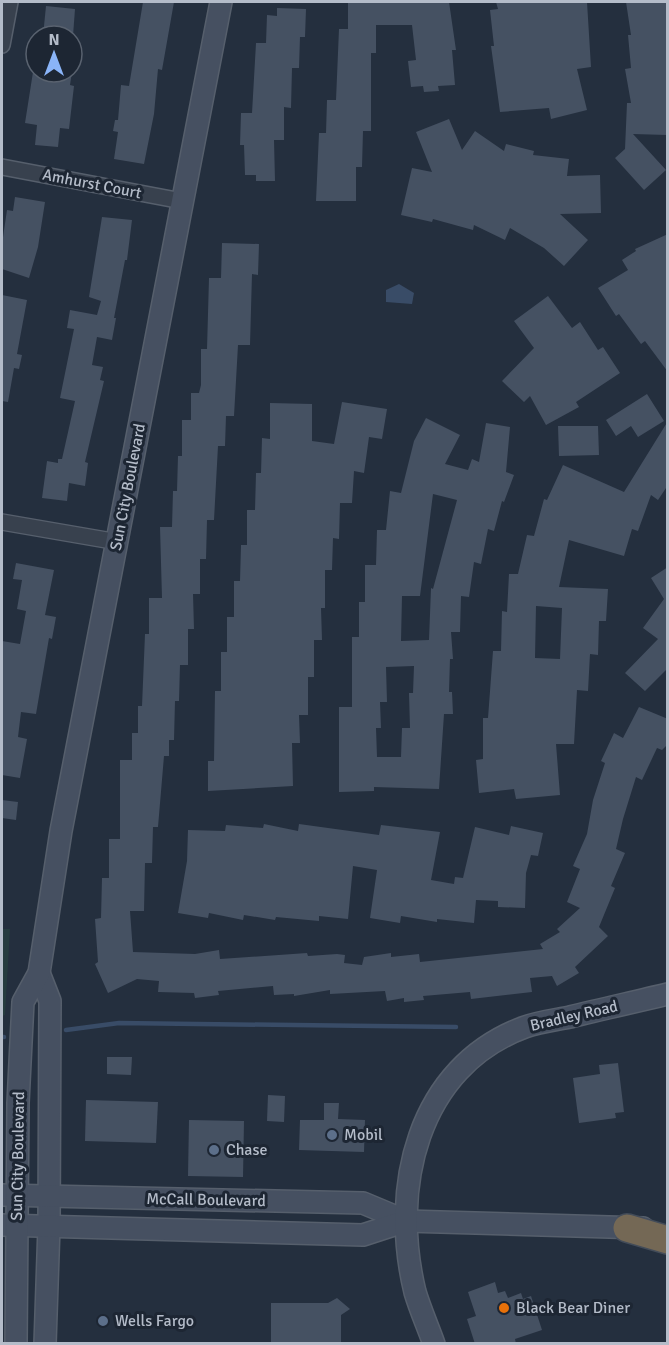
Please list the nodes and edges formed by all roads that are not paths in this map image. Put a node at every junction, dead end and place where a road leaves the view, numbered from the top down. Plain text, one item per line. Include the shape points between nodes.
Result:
1 (10, 2) edge
2 (221, 2) edge
3 (2, 45) edge
4 (2, 167) edge
5 (182, 201) junction
6 (2, 522) edge
7 (118, 542) junction
8 (39, 973) junction
9 (668, 994) edge
10 (10, 1196) edge
11 (50, 1196) junction
12 (406, 1221) junction
13 (9, 1225) edge
14 (49, 1226) junction
15 (627, 1228) junction
16 (668, 1228) edge
17 (668, 1240) edge
18 (16, 1344) edge
19 (45, 1344) edge
20 (434, 1344) edge

1 - 3 street
2 - 5 street, Sun City Boulevard
4 - 5 street, Amhurst Court
5 - 7 street, Sun City Boulevard
6 - 7 street
7 - 8 street, Sun City Boulevard via 61,831
8 - 10 street, Sun City Boulevard via 23,1002
8 - 11 street, Sun City Boulevard via 50,1002
9 - 12 street, Bradley Road via 525,1027 484,1048 448,1081 425,1119 413,1155
10 - 11 street, McCall Boulevard
10 - 13 street, Sun City Boulevard
11 - 12 street, McCall Boulevard via 363,1203
11 - 14 street, Sun City Boulevard
12 - 14 street, McCall Boulevard via 363,1235
12 - 15 street, McCall Boulevard
12 - 20 street, Bradley Road via 415,1292
13 - 14 street, McCall Boulevard
13 - 18 street, Sun City Boulevard
14 - 19 street, Sun City Boulevard
15 - 16 street, McCall Boulevard
15 - 17 highway

